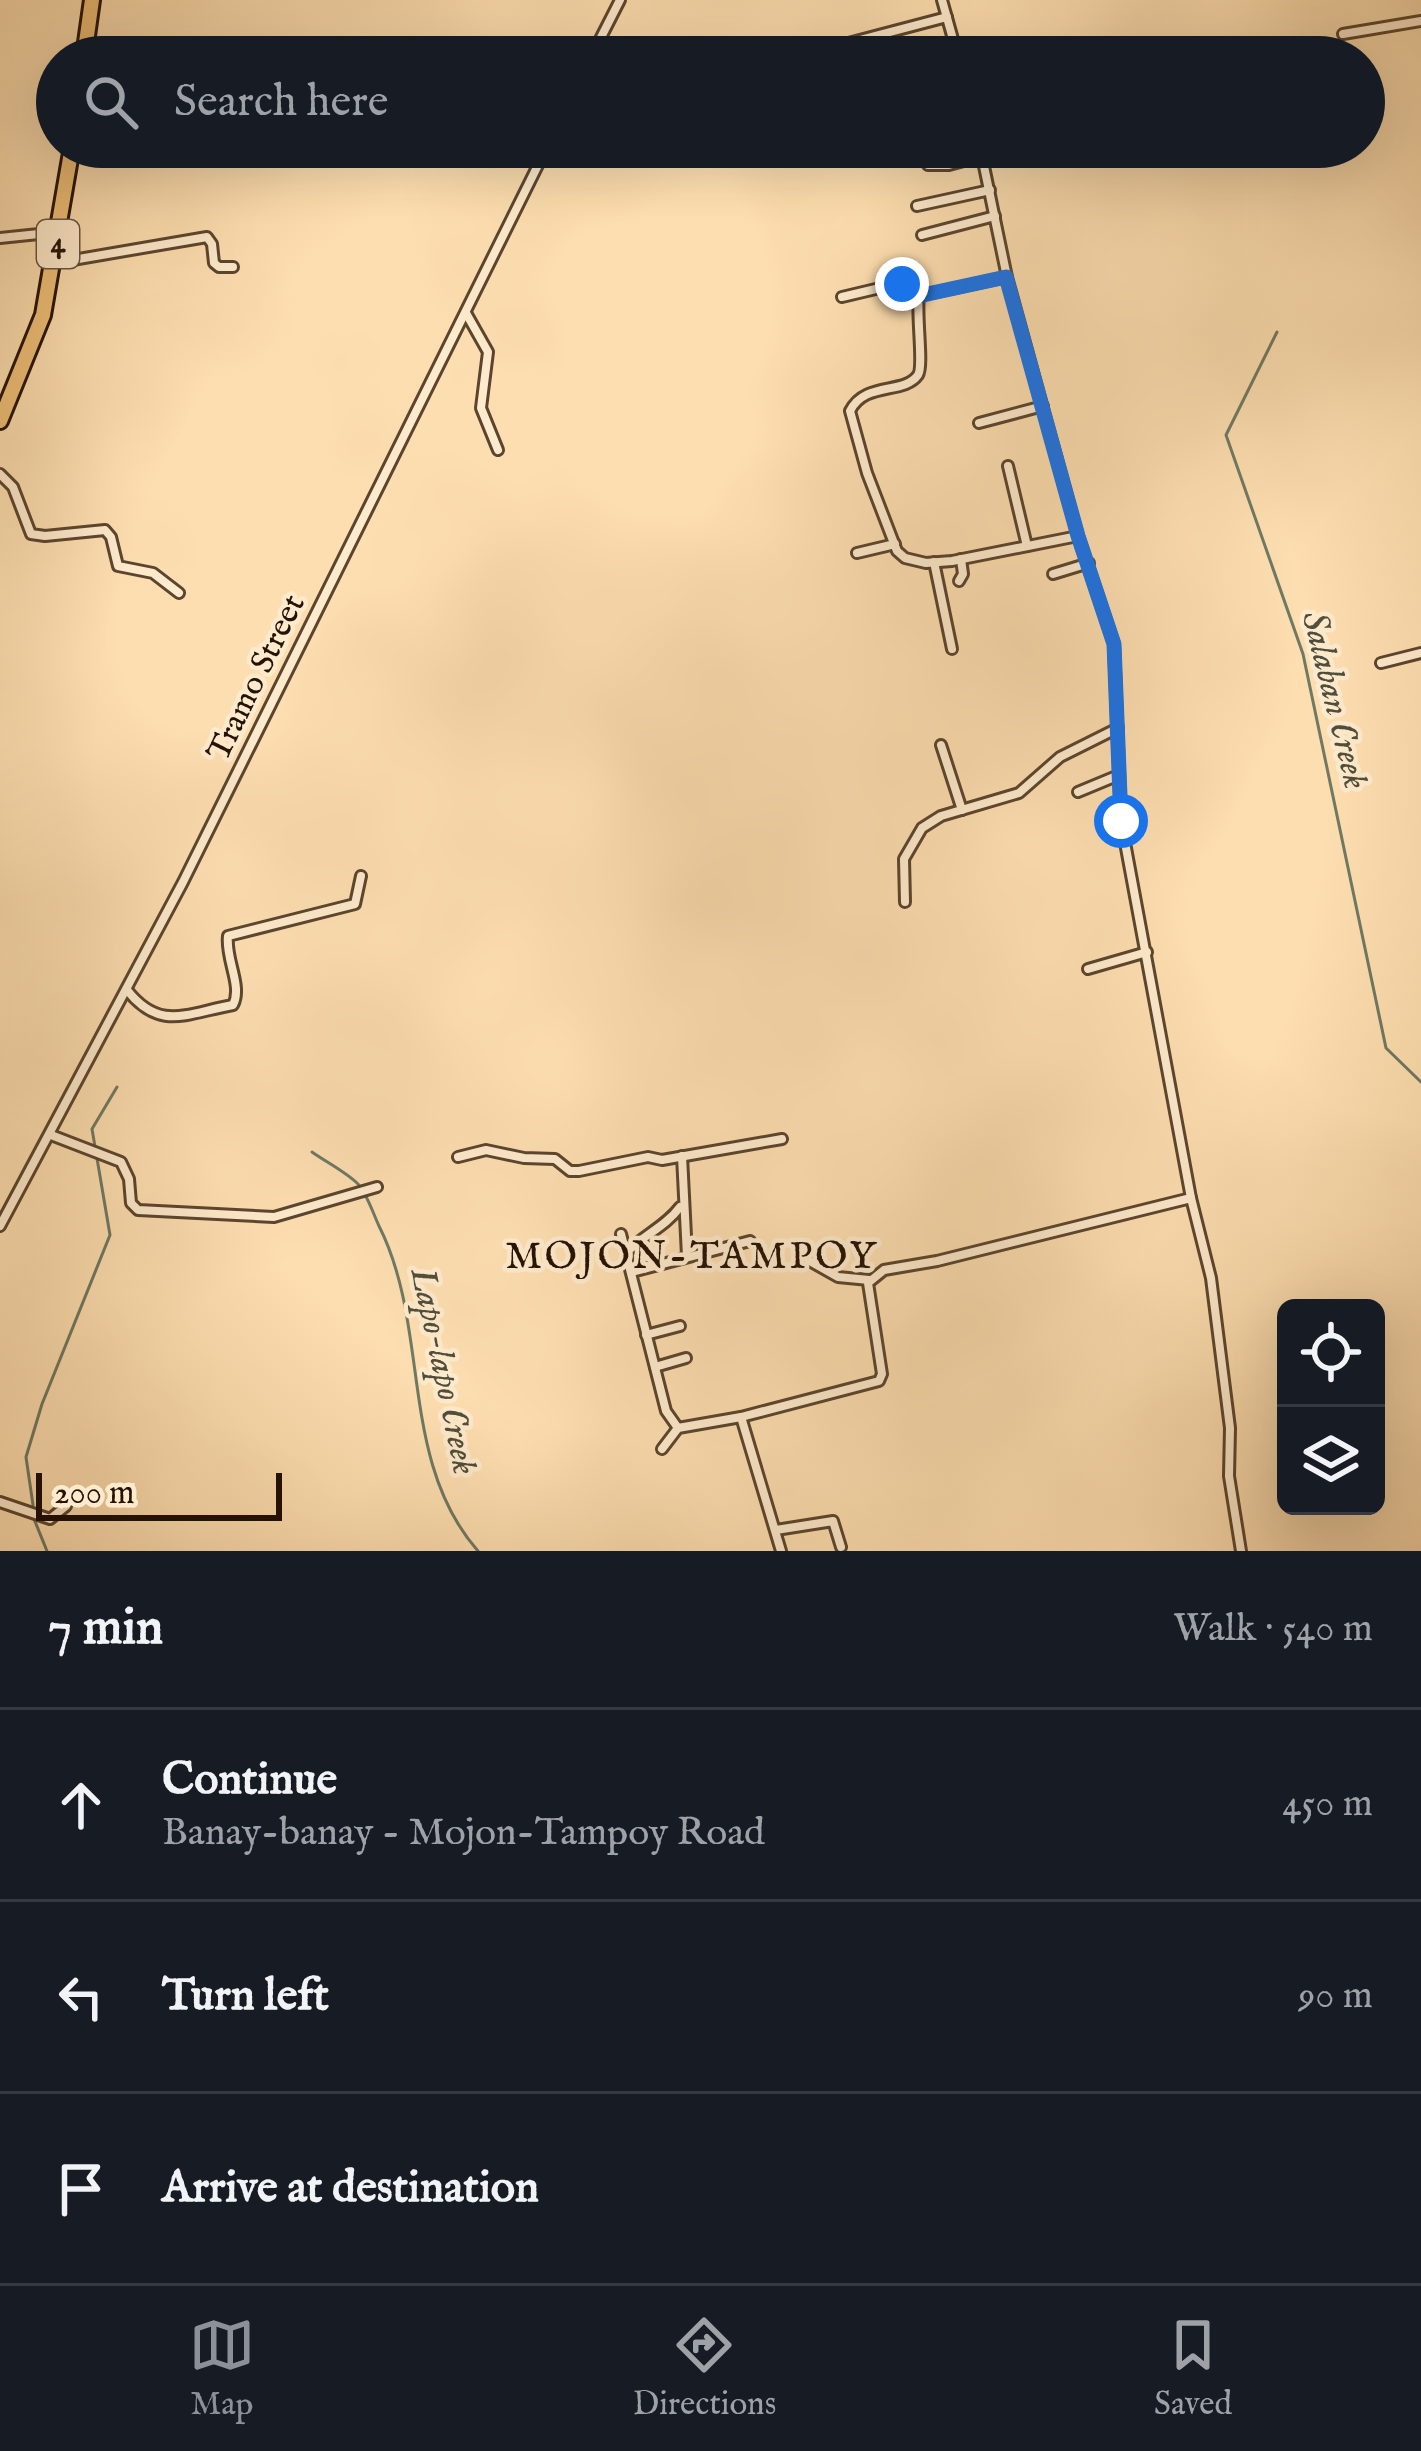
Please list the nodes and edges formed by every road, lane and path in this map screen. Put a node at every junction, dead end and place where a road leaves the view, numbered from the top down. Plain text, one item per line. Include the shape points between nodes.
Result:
1 (93, 0) edge
2 (620, 0) edge
3 (942, 0) edge
4 (947, 17) junction
5 (1421, 22) edge
6 (1343, 34) dead end
7 (87, 36) edge
8 (602, 36) edge
9 (875, 36) edge
10 (952, 36) edge
11 (69, 168) edge
12 (537, 168) edge
13 (985, 168) edge
14 (990, 190) junction
15 (917, 206) dead end
16 (995, 216) junction
17 (60, 232) junction
18 (922, 235) dead end
19 (0, 238) edge
20 (55, 263) junction
21 (233, 267) dead end
22 (1006, 277) junction
23 (920, 296) junction
24 (842, 297) dead end
25 (465, 312) junction
26 (1043, 406) junction
27 (0, 421) edge
28 (979, 423) dead end
29 (498, 450) dead end
30 (1008, 466) dead end
31 (0, 474) edge
32 (1078, 536) junction
33 (895, 544) junction
34 (1027, 546) junction
35 (857, 553) dead end
36 (961, 560) junction
37 (934, 562) junction
38 (1089, 563) junction
39 (1053, 574) dead end
40 (959, 580) dead end
41 (179, 593) dead end
42 (952, 649) dead end
43 (1421, 653) edge
44 (1382, 663) dead end
45 (1118, 728) junction
46 (941, 745) dead end
47 (1119, 775) junction
48 (1078, 792) dead end
49 (962, 810) junction
50 (361, 876) dead end
51 (905, 902) dead end
52 (1148, 952) junction
53 (1088, 969) dead end
54 (128, 990) junction
55 (50, 1135) junction
56 (782, 1139) dead end
57 (682, 1156) junction
58 (458, 1157) dead end
59 (377, 1187) dead end
60 (1191, 1198) junction
61 (680, 1207) dead end
62 (0, 1226) edge
63 (621, 1234) dead end
64 (750, 1241) dead end
65 (627, 1252) junction
66 (687, 1256) junction
67 (808, 1260) dead end
68 (632, 1272) junction
69 (869, 1280) junction
70 (680, 1326) dead end
71 (646, 1335) junction
72 (686, 1358) dead end
73 (655, 1367) junction
74 (741, 1417) junction
75 (678, 1428) junction
76 (662, 1449) dead end
77 (0, 1502) edge
78 (66, 1506) dead end
79 (776, 1530) junction
80 (841, 1547) dead end
81 (782, 1551) edge
82 (1241, 1551) edge

1 - 7 highway
2 - 8 street
3 - 4 street
4 - 9 street
4 - 10 street
5 - 6 street
11 - 17 highway, 4
12 - 25 street, Tramo Street
13 - 14 street
14 - 15 street
14 - 16 street
16 - 18 street
16 - 22 street
17 - 19 street
17 - 20 highway, 4
20 - 21 street via 207,237 214,263
20 - 27 highway, 4 via 36,339
22 - 23 street
22 - 26 street
23 - 24 street via 906,297 900,284
23 - 33 street via 919,374 865,395 850,410
25 - 29 street via 488,352 481,408
25 - 54 street, Tramo Street
26 - 28 street
26 - 32 street
30 - 34 street
31 - 41 street via 31,534 105,530 118,566 153,573
32 - 34 street
32 - 38 street
33 - 35 street
33 - 37 street via 904,558
34 - 36 street
36 - 37 street
36 - 40 street
37 - 42 street
38 - 39 street
38 - 45 street via 1114,644
43 - 44 street
45 - 47 street
45 - 49 street via 1060,757 1019,793
46 - 49 street
47 - 48 street
47 - 52 street
49 - 51 street via 929,823 908,846
50 - 54 street via 355,904 228,936 233,1006 166,1018
52 - 53 street
52 - 60 street
54 - 55 street, Tramo Street
55 - 59 street via 121,1162 138,1210 274,1217
55 - 62 street, Tramo Street
56 - 57 street
57 - 58 street via 570,1172 555,1159 486,1150
57 - 66 street
60 - 69 street
60 - 82 street via 1211,1278
61 - 65 street
63 - 65 street
64 - 66 street
65 - 68 street
66 - 68 street
67 - 69 street
68 - 71 street
69 - 74 street via 879,1381
70 - 71 street
71 - 73 street
72 - 73 street
73 - 75 street
74 - 75 street
74 - 79 street
75 - 76 street
77 - 78 street via 50,1519
79 - 80 street via 833,1521
79 - 81 street

